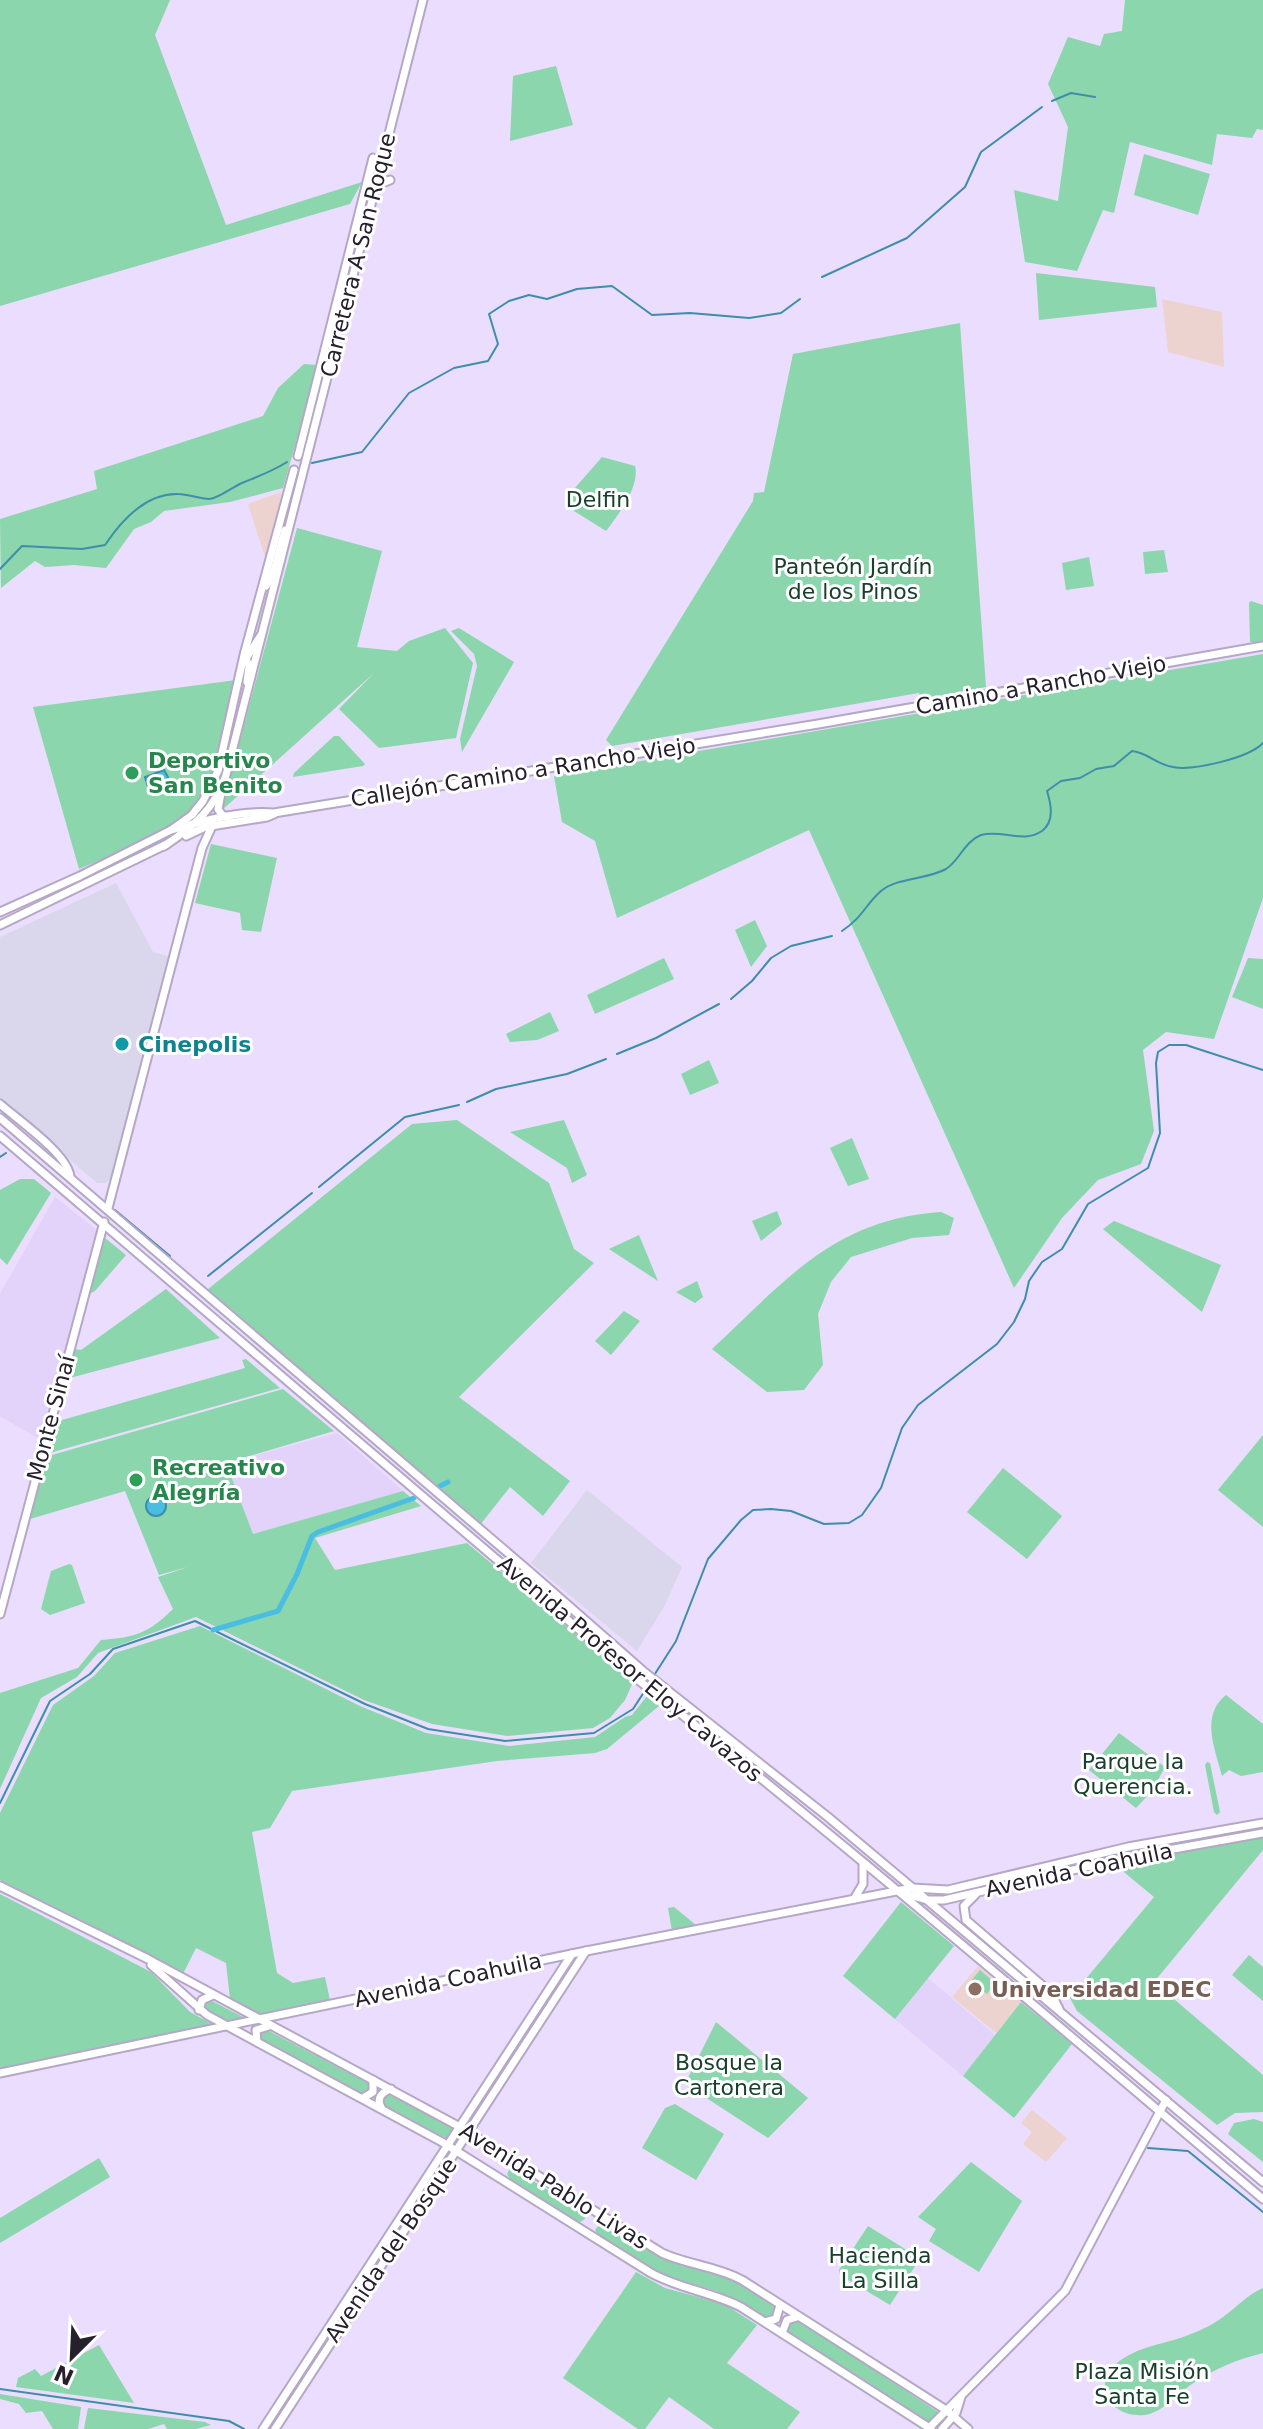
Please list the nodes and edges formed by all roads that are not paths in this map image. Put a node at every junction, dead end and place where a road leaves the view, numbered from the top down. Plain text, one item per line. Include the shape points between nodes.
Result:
1 (423, 0) edge
2 (373, 158) dead end
3 (390, 180) dead end
4 (375, 186) junction
5 (319, 390) junction
6 (298, 456) dead end
7 (294, 470) dead end
8 (293, 509) junction
9 (261, 595) junction
10 (263, 632) junction
11 (1263, 646) edge
12 (244, 659) junction
13 (249, 688) junction
14 (818, 724) joint
15 (212, 786) junction
16 (222, 787) junction
17 (274, 813) junction
18 (228, 817) junction
19 (203, 823) junction
20 (171, 830) junction
21 (145, 843) junction
22 (202, 848) junction
23 (123, 866) junction
24 (34, 908) junction
25 (7, 910) edge
26 (0, 925) edge
27 (2, 1106) edge
28 (2, 1119) edge
29 (0, 1136) edge
30 (24, 1156) junction
31 (51, 1162) junction
32 (70, 1177) junction
33 (108, 1208) junction
34 (104, 1222) junction
35 (311, 1400) junction
36 (331, 1402) junction
37 (331, 1417) junction
38 (350, 1420) junction
39 (498, 1560) junction
40 (518, 1563) junction
41 (523, 1581) junction
42 (0, 1614) edge
43 (798, 1808) junction
44 (828, 1817) junction
45 (1263, 1823) edge
46 (1263, 1833) edge
47 (841, 1844) junction
48 (863, 1863) junction
49 (980, 1881) junction
50 (0, 1886) edge
51 (912, 1888) junction
52 (933, 1890) junction
53 (896, 1891) junction
54 (981, 1892) junction
55 (854, 1899) junction
56 (927, 1900) junction
57 (937, 1900) junction
58 (963, 1930) junction
59 (986, 1939) junction
60 (586, 1951) junction
61 (132, 1952) junction
62 (572, 1954) junction
63 (213, 1995) junction
64 (541, 2002) junction
65 (551, 2007) junction
66 (199, 2010) junction
67 (1059, 2011) junction
68 (256, 2018) junction
69 (225, 2025) junction
70 (271, 2026) junction
71 (257, 2042) junction
72 (0, 2073) edge
73 (373, 2080) junction
74 (391, 2089) junction
75 (363, 2098) junction
76 (1166, 2100) junction
77 (382, 2108) junction
78 (1158, 2111) junction
79 (460, 2127) junction
80 (469, 2133) junction
81 (1208, 2136) junction
82 (448, 2145) junction
83 (1200, 2145) junction
84 (457, 2151) junction
85 (1263, 2182) edge
86 (1263, 2199) edge
87 (780, 2305) junction
88 (799, 2317) junction
89 (765, 2322) junction
90 (782, 2333) junction
91 (961, 2397) junction
92 (946, 2410) junction
93 (954, 2416) junction
94 (264, 2428) edge
95 (930, 2428) edge
96 (275, 2429) edge
97 (942, 2429) edge
98 (968, 2429) edge

1 - 4 main road, Carretera A San Roque
2 - 5 main road
3 - 4 main road
4 - 5 main road, Carretera A San Roque
5 - 6 main road
5 - 8 main road, Carretera A San Roque
7 - 9 main road
8 - 9 main road, Carretera A San Roque
8 - 10 main road, Carretera A San Roque
9 - 12 main road
10 - 12 main road
10 - 13 main road, Carretera A San Roque
11 - 14 main road, Camino a Rancho Viejo
12 - 13 main road
12 - 15 main road
13 - 16 main road, Carretera A San Roque
14 - 17 main road, Callejón Camino a Rancho Viejo
15 - 19 main road via 200,811
15 - 20 main road via 198,809
16 - 18 main road via 217,807
16 - 19 main road, Carretera A San Roque
17 - 18 main road, Callejón Camino a Rancho Viejo
17 - 19 main road
18 - 19 main road, Callejón Camino a Rancho Viejo
19 - 20 main road
19 - 22 main road
19 - 22 main road
19 - 23 main road
20 - 21 main road
21 - 23 main road
21 - 25 main road
22 - 33 main road
23 - 24 main road
24 - 25 main road
24 - 26 main road
25 - 26 main road
27 - 28 main road
27 - 32 main road via 58,1155
28 - 31 main road, Avenida Profesor Eloy Cavazos
29 - 30 main road, Avenida Profesor Eloy Cavazos
30 - 31 main road via 32,1153
30 - 34 main road, Avenida Profesor Eloy Cavazos
31 - 32 main road, Avenida Profesor Eloy Cavazos
32 - 33 main road, Avenida Profesor Eloy Cavazos
33 - 36 main road, Avenida Profesor Eloy Cavazos
34 - 35 main road, Avenida Profesor Eloy Cavazos
34 - 42 main road, Monte Sinaí
35 - 36 main road via 325,1407
35 - 37 main road, Avenida Profesor Eloy Cavazos
36 - 38 main road, Avenida Profesor Eloy Cavazos
37 - 38 main road via 335,1411
37 - 39 main road, Avenida Profesor Eloy Cavazos
38 - 40 main road, Avenida Profesor Eloy Cavazos
39 - 40 main road
39 - 41 main road, Avenida Profesor Eloy Cavazos
40 - 41 main road
40 - 44 main road, Avenida Profesor Eloy Cavazos via 643,1671
41 - 43 main road, Avenida Profesor Eloy Cavazos
43 - 44 main road
43 - 47 main road, Avenida Profesor Eloy Cavazos
44 - 47 main road
44 - 51 main road, Avenida Profesor Eloy Cavazos
45 - 49 main road, Avenida Coahuila
46 - 54 main road, Avenida Coahuila
47 - 48 main road, Avenida Profesor Eloy Cavazos
48 - 53 main road, Avenida Profesor Eloy Cavazos
48 - 55 main road via 863,1884
49 - 52 main road, Avenida Coahuila
49 - 54 main road via 987,1886
50 - 61 main road, Avenida Pablo Livas
51 - 52 main road, Avenida Coahuila
51 - 53 main road, Avenida Coahuila
51 - 56 main road, Avenida Profesor Eloy Cavazos
52 - 57 main road via 930,1895
53 - 55 main road, Avenida Coahuila
53 - 56 main road, Avenida Coahuila
53 - 78 main road, Avenida Profesor Eloy Cavazos
54 - 57 main road, Avenida Coahuila
54 - 59 main road via 966,1902 964,1914
55 - 60 main road, Avenida Coahuila
56 - 57 main road, Avenida Coahuila
56 - 58 main road, Avenida Profesor Eloy Cavazos
58 - 59 main road
58 - 67 main road, Avenida Profesor Eloy Cavazos
59 - 67 main road via 1051,1993
60 - 62 main road, Avenida Coahuila
60 - 65 main road, Avenida del Bosque
61 - 63 main road, Avenida Pablo Livas
61 - 66 main road, Avenida Pablo Livas
62 - 64 main road, Avenida del Bosque
62 - 68 main road, Avenida Coahuila
63 - 66 main road via 203,1999
63 - 68 main road, Avenida Pablo Livas
64 - 65 main road
64 - 79 main road, Avenida del Bosque
65 - 80 main road, Avenida del Bosque
66 - 69 main road, Avenida Pablo Livas
67 - 76 main road, Avenida Profesor Eloy Cavazos
68 - 69 main road, Avenida Coahuila
68 - 70 main road, Avenida Pablo Livas
69 - 71 main road, Avenida Pablo Livas
69 - 72 main road, Avenida Coahuila
70 - 71 main road via 258,2028
70 - 73 main road, Avenida Pablo Livas
71 - 75 main road, Avenida Pablo Livas
73 - 74 main road, Avenida Pablo Livas
73 - 75 main road via 373,2092
74 - 77 main road via 379,2098
74 - 79 main road, Avenida Pablo Livas
75 - 77 main road, Avenida Pablo Livas
76 - 78 main road
76 - 81 main road, Avenida Profesor Eloy Cavazos
77 - 82 main road, Avenida Pablo Livas
78 - 83 main road, Avenida Profesor Eloy Cavazos
78 - 91 main road via 1065,2291
79 - 80 main road, Avenida Pablo Livas
79 - 82 main road, Avenida del Bosque
80 - 84 main road, Avenida del Bosque
80 - 87 main road, Avenida Pablo Livas via 662,2253 735,2276
81 - 83 main road
81 - 85 main road, Avenida Profesor Eloy Cavazos
82 - 84 main road, Avenida Pablo Livas
82 - 94 main road, Avenida del Bosque
83 - 86 main road, Avenida Profesor Eloy Cavazos
84 - 89 main road, Avenida Pablo Livas via 651,2273 726,2299
84 - 96 main road, Avenida del Bosque
87 - 88 main road, Avenida Pablo Livas
87 - 89 main road via 776,2319
88 - 90 main road via 787,2320
88 - 92 main road, Avenida Pablo Livas
89 - 90 main road, Avenida Pablo Livas
90 - 95 main road, Avenida Pablo Livas
91 - 92 main road
91 - 93 main road
92 - 93 main road, Avenida Pablo Livas
92 - 95 main road
93 - 97 main road
93 - 98 main road, Avenida Pablo Livas

